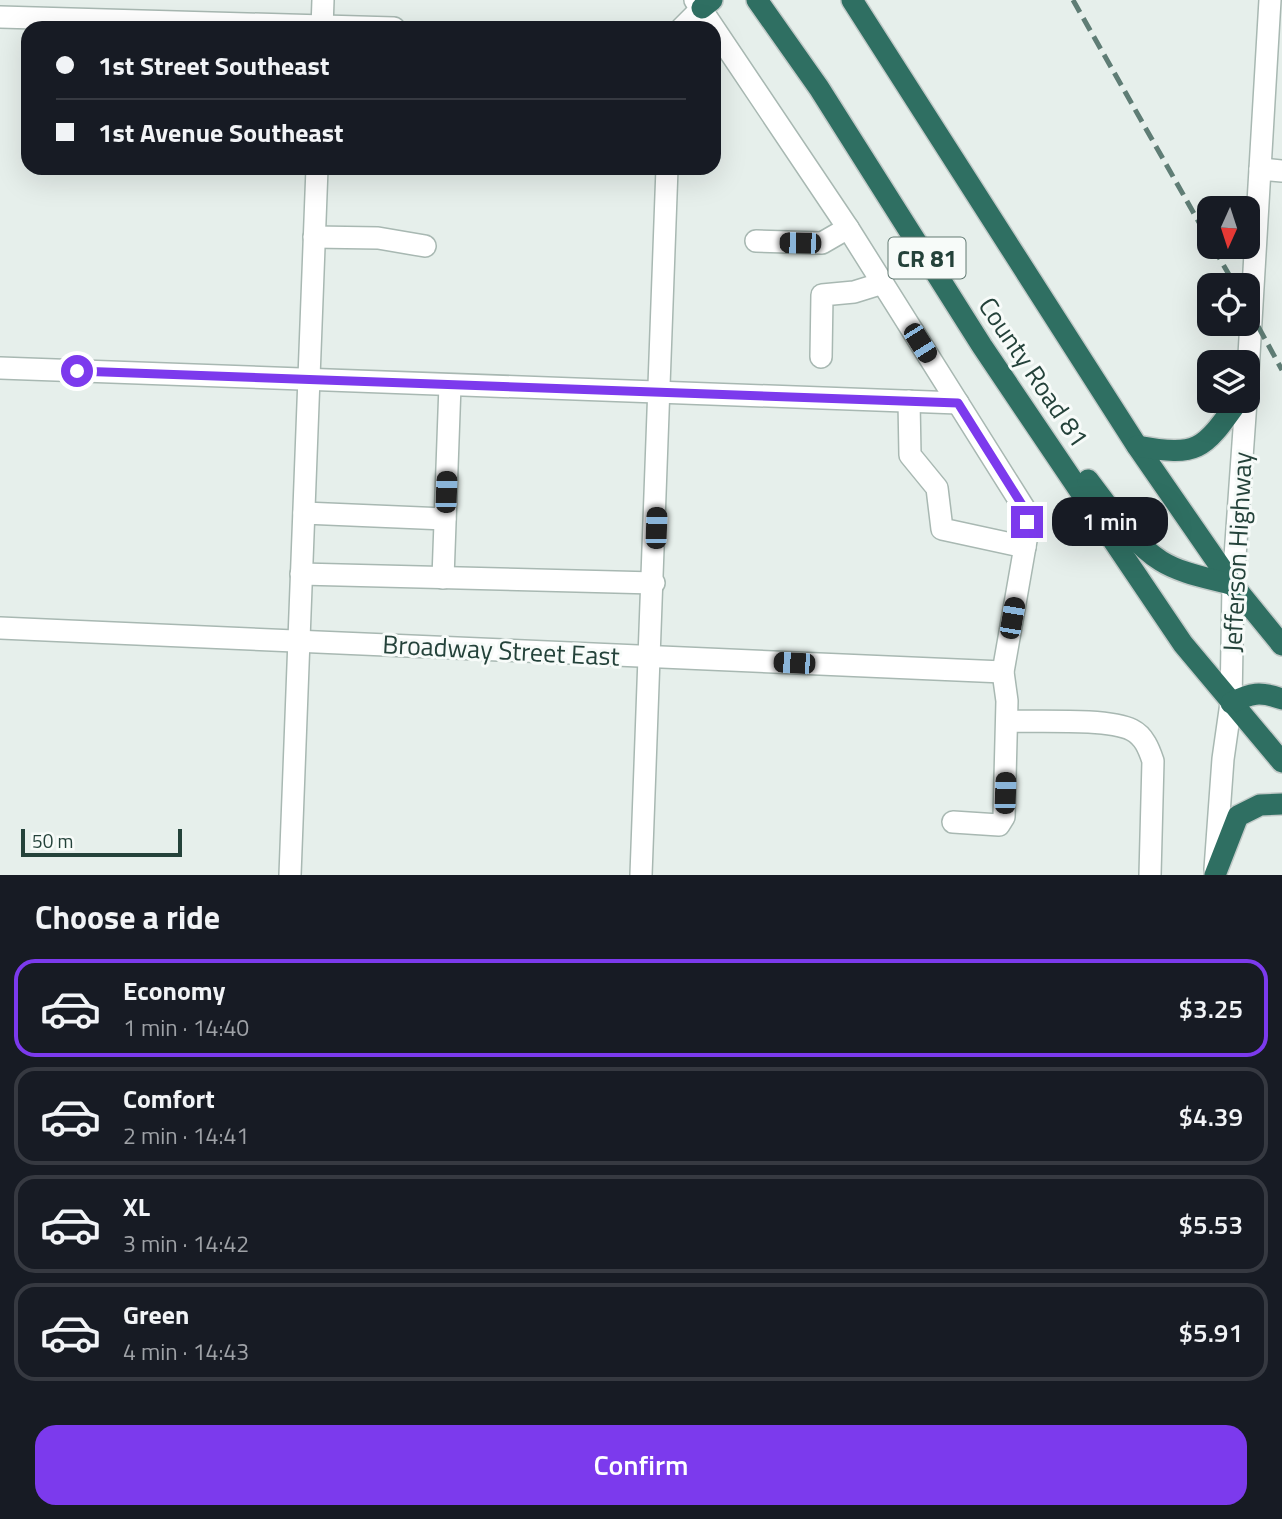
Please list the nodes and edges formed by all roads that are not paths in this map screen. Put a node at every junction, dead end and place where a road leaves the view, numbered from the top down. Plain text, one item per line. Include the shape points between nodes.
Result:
1 (323, 0) edge
2 (757, 0) edge
3 (852, 0) edge
4 (1270, 0) edge
5 (703, 3) edge
6 (0, 16) edge
7 (161, 21) edge
8 (322, 21) edge
9 (688, 21) edge
10 (715, 21) edge
11 (721, 31) edge
12 (1273, 112) edge
13 (1260, 169) junction
14 (1282, 171) edge
15 (317, 175) edge
16 (667, 175) edge
17 (848, 228) junction
18 (314, 237) junction
19 (756, 241) dead end
20 (425, 246) dead end
21 (883, 283) junction
22 (982, 346) junction
23 (1249, 350) edge
24 (821, 357) dead end
25 (0, 368) edge
26 (309, 380) junction
27 (450, 385) junction
28 (660, 392) junction
29 (909, 401) junction
30 (958, 403) junction
31 (1229, 413) edge
32 (1245, 413) edge
33 (1138, 446) junction
34 (304, 513) junction
35 (445, 519) junction
36 (1024, 547) junction
37 (301, 574) junction
38 (443, 578) junction
39 (654, 583) junction
40 (1233, 585) junction
41 (0, 628) edge
42 (299, 641) junction
43 (1282, 645) edge
44 (652, 657) junction
45 (1003, 672) junction
46 (1282, 699) edge
47 (1231, 703) junction
48 (1007, 721) junction
49 (1282, 762) edge
50 (1282, 804) edge
51 (953, 822) dead end
52 (289, 875) edge
53 (641, 875) edge
54 (1150, 875) edge
55 (1215, 875) edge

1 - 8 street
2 - 22 highway, County Road 81 / CR 81 via 819,88
3 - 33 highway, County Road 81 / CR 81
4 - 12 street
5 - 9 street
5 - 10 street
6 - 7 street
11 - 17 street
12 - 13 street
13 - 14 street
13 - 23 street
15 - 18 street
16 - 28 street
17 - 19 street via 822,243
17 - 21 street
18 - 20 street via 378,237
18 - 26 street
21 - 24 street via 822,295
21 - 30 street
22 - 40 highway via 1125,528 1159,560
22 - 47 highway, County Road 81 / CR 81 via 1183,644
25 - 26 street
26 - 27 street
26 - 34 street
27 - 28 street
27 - 35 street
28 - 29 street
28 - 39 street
29 - 30 street
29 - 36 street via 910,455 937,488 942,529
30 - 36 street via 1024,508
31 - 33 highway via 1215,433 1191,450
32 - 40 street, Jefferson Highway
33 - 40 highway, County Road 81 / CR 81
34 - 35 street
34 - 37 street
35 - 38 street
36 - 45 street
37 - 38 street
37 - 42 street
38 - 39 street
39 - 44 street
40 - 43 highway, County Road 81 / CR 81
40 - 47 street, Jefferson Highway
41 - 42 street, Broadway Street East
42 - 44 street, Broadway Street East
42 - 52 street
44 - 45 street, Broadway Street East
44 - 53 street
45 - 48 street
46 - 47 highway via 1264,692
47 - 49 highway, County Road 81 / CR 81
47 - 55 street, Jefferson Highway
48 - 51 street via 1004,817 999,825
48 - 54 street via 1116,725 1135,731 1153,761
50 - 55 highway via 1261,805 1238,816

